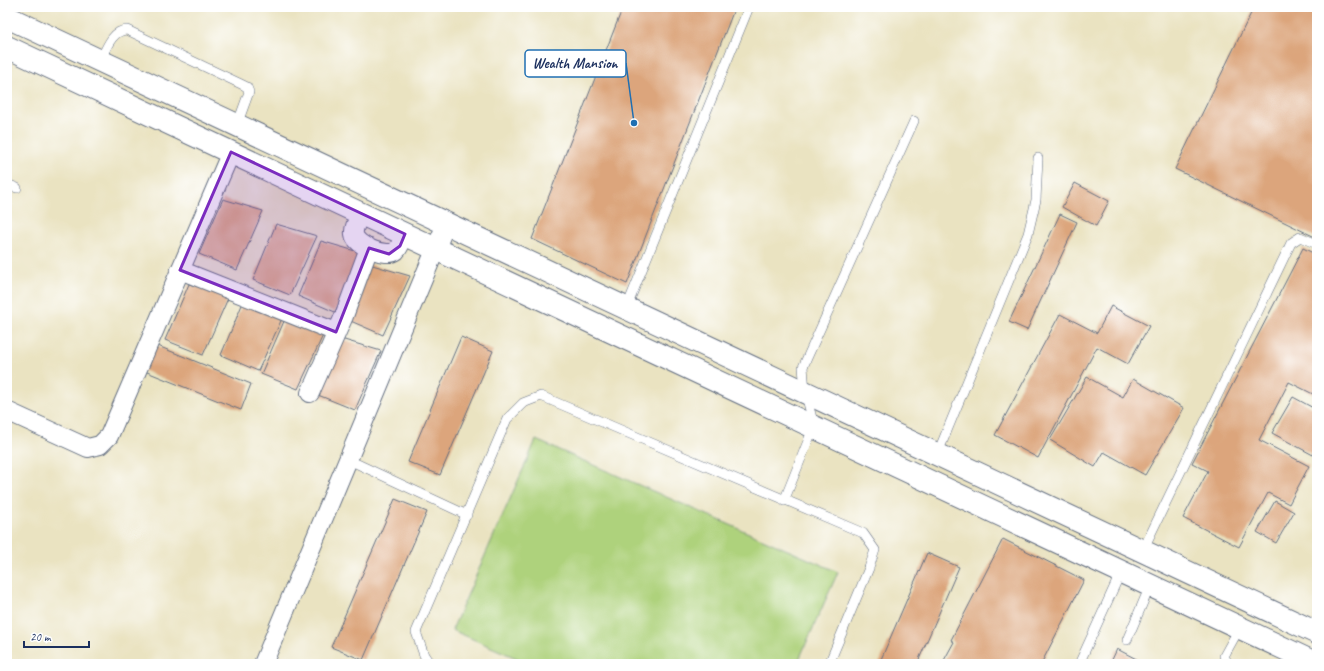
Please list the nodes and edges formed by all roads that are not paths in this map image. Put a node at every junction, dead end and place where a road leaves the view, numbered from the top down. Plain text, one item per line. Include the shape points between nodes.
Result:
1 (749, 7) edge
2 (7, 17) edge
3 (7, 47) edge
4 (100, 61) junction
5 (914, 121) dead end
6 (237, 125) junction
7 (231, 152) junction
8 (1038, 158) dead end
9 (7, 184) edge
10 (17, 188) dead end
11 (361, 214) junction
12 (446, 224) junction
13 (405, 234) junction
14 (1317, 244) edge
15 (369, 248) junction
16 (436, 250) junction
17 (180, 270) junction
18 (626, 309) junction
19 (336, 332) junction
20 (805, 391) junction
21 (310, 393) dead end
22 (7, 411) edge
23 (814, 426) junction
24 (937, 455) junction
25 (349, 460) junction
26 (784, 501) junction
27 (466, 515) junction
28 (1142, 552) junction
29 (1121, 572) junction
30 (1150, 586) junction
31 (1240, 627) junction
32 (1317, 633) edge
33 (1127, 640) dead end
34 (263, 664) edge
35 (430, 664) edge
36 (829, 664) edge
37 (1079, 664) edge
38 (1228, 664) edge
39 (1317, 664) edge

1 - 18 lane
2 - 4 street
3 - 7 street
4 - 6 street
4 - 6 lane via 115,34 120,30 127,30 247,87 249,92
5 - 20 lane via 803,368
6 - 12 street
7 - 11 street
7 - 17 street
8 - 24 lane via 1036,200 1028,234
9 - 10 lane
11 - 13 street
11 - 15 street via 354,227 354,235 357,241
12 - 16 street
12 - 18 street
13 - 15 street via 400,246 389,254
13 - 16 street
14 - 28 lane via 1300,237 1291,243
15 - 19 street
16 - 23 street
16 - 25 street
17 - 19 street
17 - 22 street via 109,436 100,445 88,448
18 - 20 street
19 - 21 street
20 - 23 lane
20 - 24 street
23 - 26 lane
23 - 29 street
24 - 28 street
25 - 27 lane
25 - 34 street
26 - 27 lane via 541,396 523,403 507,419
26 - 36 lane via 862,533 875,550
27 - 35 lane via 416,632
28 - 32 street
29 - 30 street
29 - 37 lane
30 - 31 street
30 - 33 lane
31 - 38 lane via 1224,656
31 - 39 street

